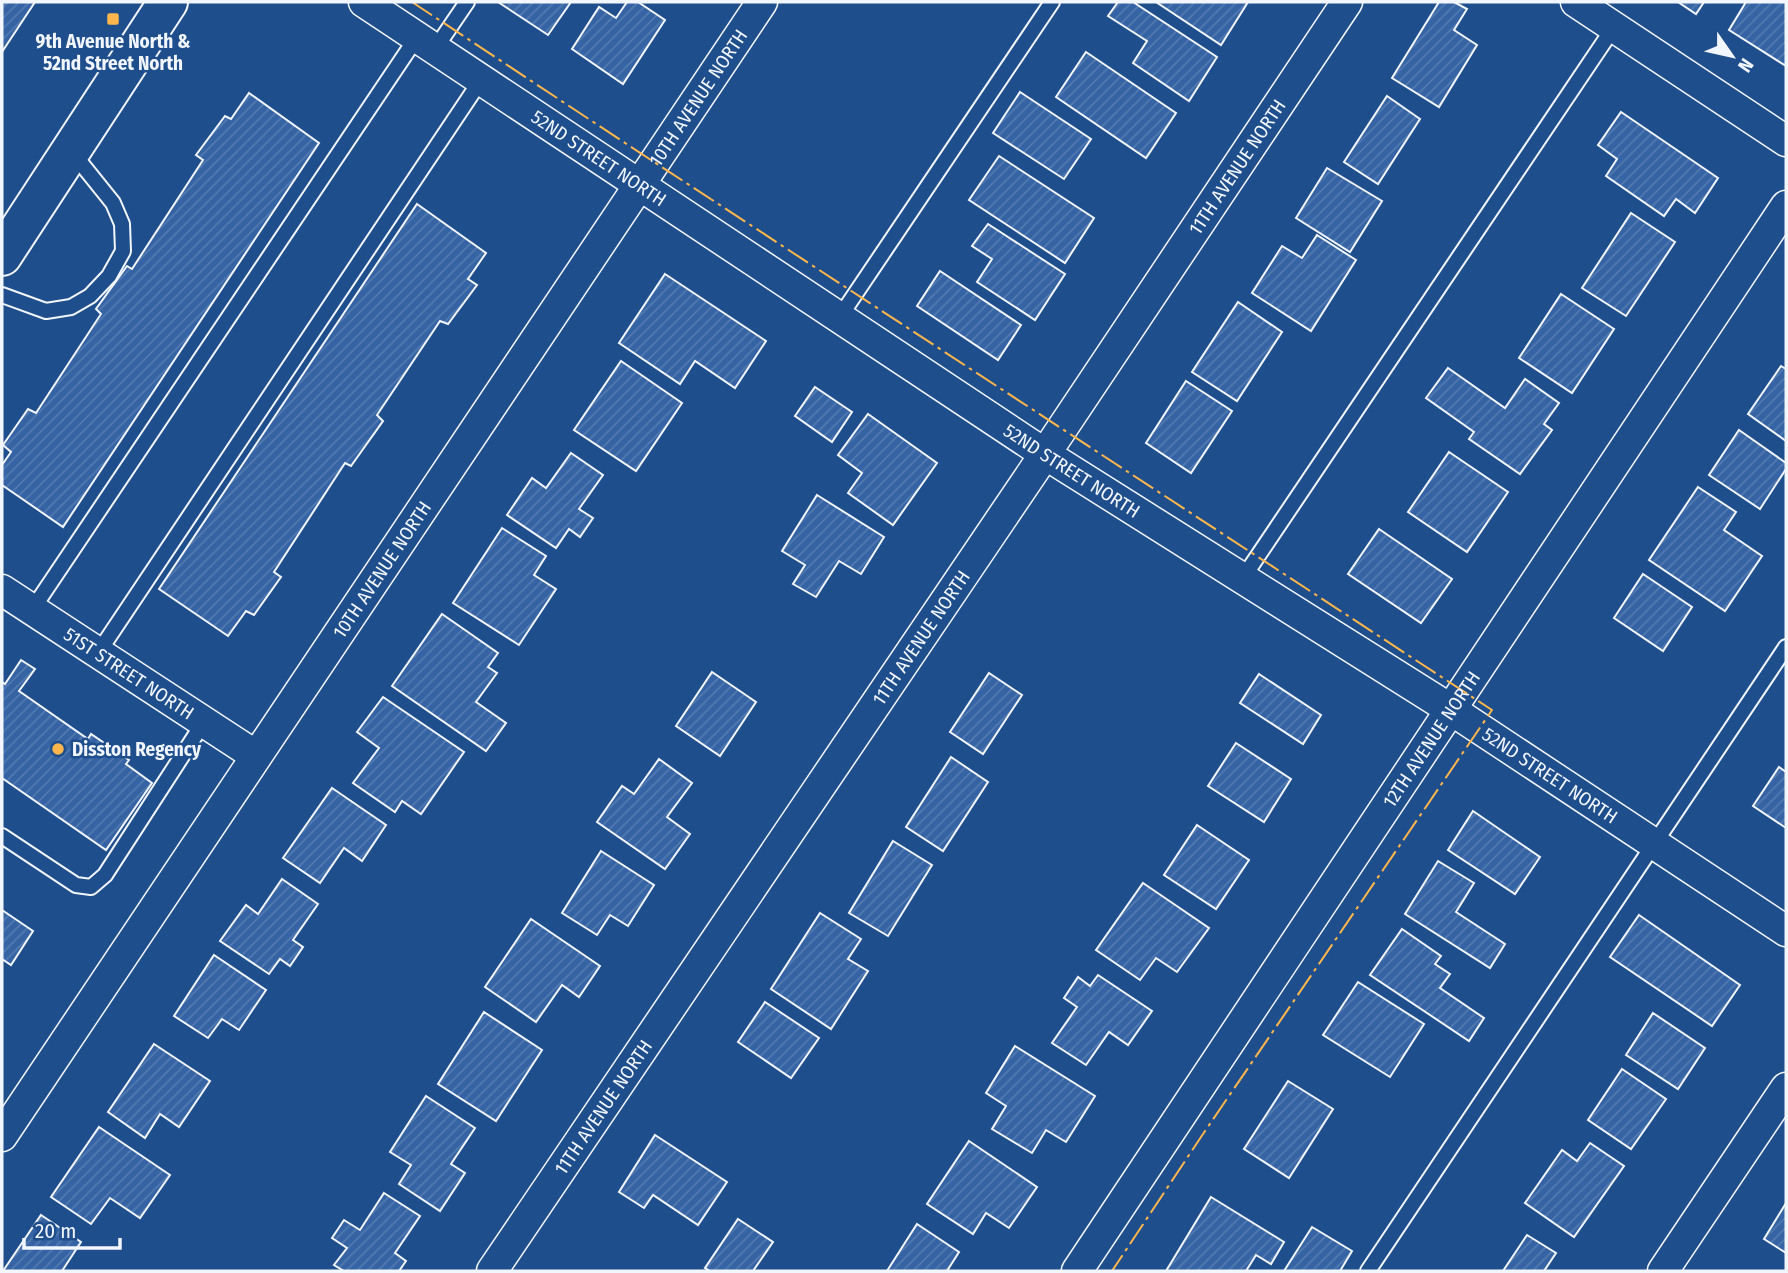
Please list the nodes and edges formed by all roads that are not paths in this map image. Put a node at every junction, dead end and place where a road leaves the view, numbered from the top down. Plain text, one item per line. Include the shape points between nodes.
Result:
1 (168, 2) edge
2 (364, 2) edge
3 (467, 2) edge
4 (762, 2) edge
5 (1052, 2) edge
6 (1347, 2) edge
7 (1576, 2) edge
8 (1614, 27) junction
9 (426, 43) junction
10 (481, 79) junction
11 (1786, 141) edge
12 (71, 151) junction
13 (639, 184) junction
14 (1786, 206) edge
15 (2, 256) edge
16 (2, 295) edge
17 (839, 318) junction
18 (1045, 454) junction
19 (1243, 578) junction
20 (2, 590) edge
21 (32, 610) junction
22 (1786, 647) edge
23 (98, 653) junction
24 (1450, 709) junction
25 (204, 722) junction
26 (256, 756) junction
27 (2, 836) edge
28 (1654, 844) junction
29 (1786, 931) edge
30 (1786, 1088) edge
31 (2, 1136) edge
32 (498, 1269) edge
33 (1077, 1271) edge
34 (1368, 1271) edge
35 (1663, 1271) edge

1 - 12 street
2 - 9 street, 52ND STREET NORTH
3 - 9 lane
4 - 13 street, 10TH AVENUE NORTH
5 - 17 lane
6 - 18 street, 11TH AVENUE NORTH
7 - 8 street
8 - 11 street
8 - 19 lane
9 - 10 street, 52ND STREET NORTH
9 - 21 lane
10 - 13 street, 52ND STREET NORTH
10 - 23 lane
12 - 15 street
12 - 16 lane via 113,202 122,223 123,251 90,296 71,307 46,311
13 - 17 street, 52ND STREET NORTH
13 - 26 street, 10TH AVENUE NORTH
14 - 24 street, 12TH AVENUE NORTH
17 - 18 street, 52ND STREET NORTH
18 - 19 street, 52ND STREET NORTH
18 - 32 street, 11TH AVENUE NORTH
19 - 24 street, 52ND STREET NORTH
20 - 21 street, 51ST STREET NORTH
21 - 23 street, 51ST STREET NORTH
22 - 28 lane
23 - 25 street, 51ST STREET NORTH
24 - 28 street, 52ND STREET NORTH
24 - 33 street, 12TH AVENUE NORTH
25 - 26 street, 51ST STREET NORTH
25 - 27 lane via 105,875 92,887 76,885
26 - 31 street, 10TH AVENUE NORTH
28 - 29 street, 52ND STREET NORTH
28 - 34 lane
30 - 35 street

